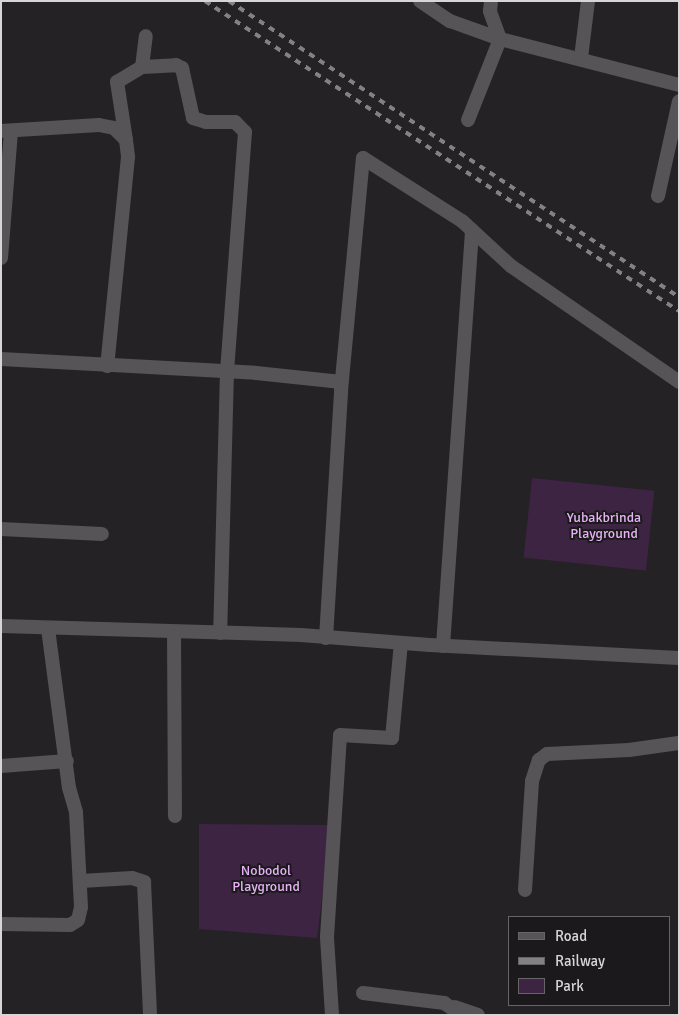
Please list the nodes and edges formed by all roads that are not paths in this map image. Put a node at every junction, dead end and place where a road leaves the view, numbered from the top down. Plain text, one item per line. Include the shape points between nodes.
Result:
1 (420, 1) edge
2 (491, 1) edge
3 (588, 1) edge
4 (433, 6) edge
5 (146, 36) dead end
6 (500, 39) junction
7 (581, 58) junction
8 (142, 67) junction
9 (679, 85) edge
10 (679, 101) edge
11 (468, 120) dead end
12 (6, 131) edge
13 (126, 140) junction
14 (658, 196) dead end
15 (472, 230) junction
16 (1, 258) edge
17 (1, 359) edge
18 (107, 366) junction
19 (227, 371) junction
20 (342, 382) junction
21 (679, 382) edge
22 (1, 529) edge
23 (102, 534) dead end
24 (1, 626) edge
25 (48, 628) junction
26 (174, 632) junction
27 (220, 633) junction
28 (326, 638) junction
29 (401, 643) junction
30 (443, 646) junction
31 (679, 658) edge
32 (679, 743) edge
33 (67, 761) junction
34 (1, 766) edge
35 (175, 816) dead end
36 (81, 881) junction
37 (525, 890) dead end
38 (1, 924) edge
39 (363, 993) dead end
40 (458, 1011) edge
41 (150, 1015) edge
42 (332, 1015) edge
43 (478, 1015) edge

1 - 4 street
2 - 6 street via 490,11
3 - 7 street
4 - 6 street via 450,21
5 - 8 street
6 - 7 street
6 - 11 street
7 - 9 street
8 - 13 street via 117,82
8 - 19 street via 176,65 182,68 193,118 206,122 235,122 245,132
10 - 14 street
12 - 13 street via 99,125 114,128
12 - 16 street
13 - 18 street via 128,157
15 - 20 street via 363,158
15 - 21 street via 511,266
15 - 30 street
17 - 18 street
18 - 19 street
19 - 20 street
19 - 27 street
20 - 28 street
22 - 23 street
24 - 25 street
25 - 26 street
25 - 33 street
26 - 27 street
26 - 35 street
27 - 28 street
28 - 29 street
29 - 30 street
29 - 42 street via 392,738 340,735 327,937
30 - 31 street
32 - 37 street via 629,750 546,754 539,760 532,781
33 - 34 street
33 - 36 street via 69,788 76,812
36 - 38 street via 78,920 70,925
36 - 41 street via 132,878 144,882
39 - 40 street
40 - 43 street

